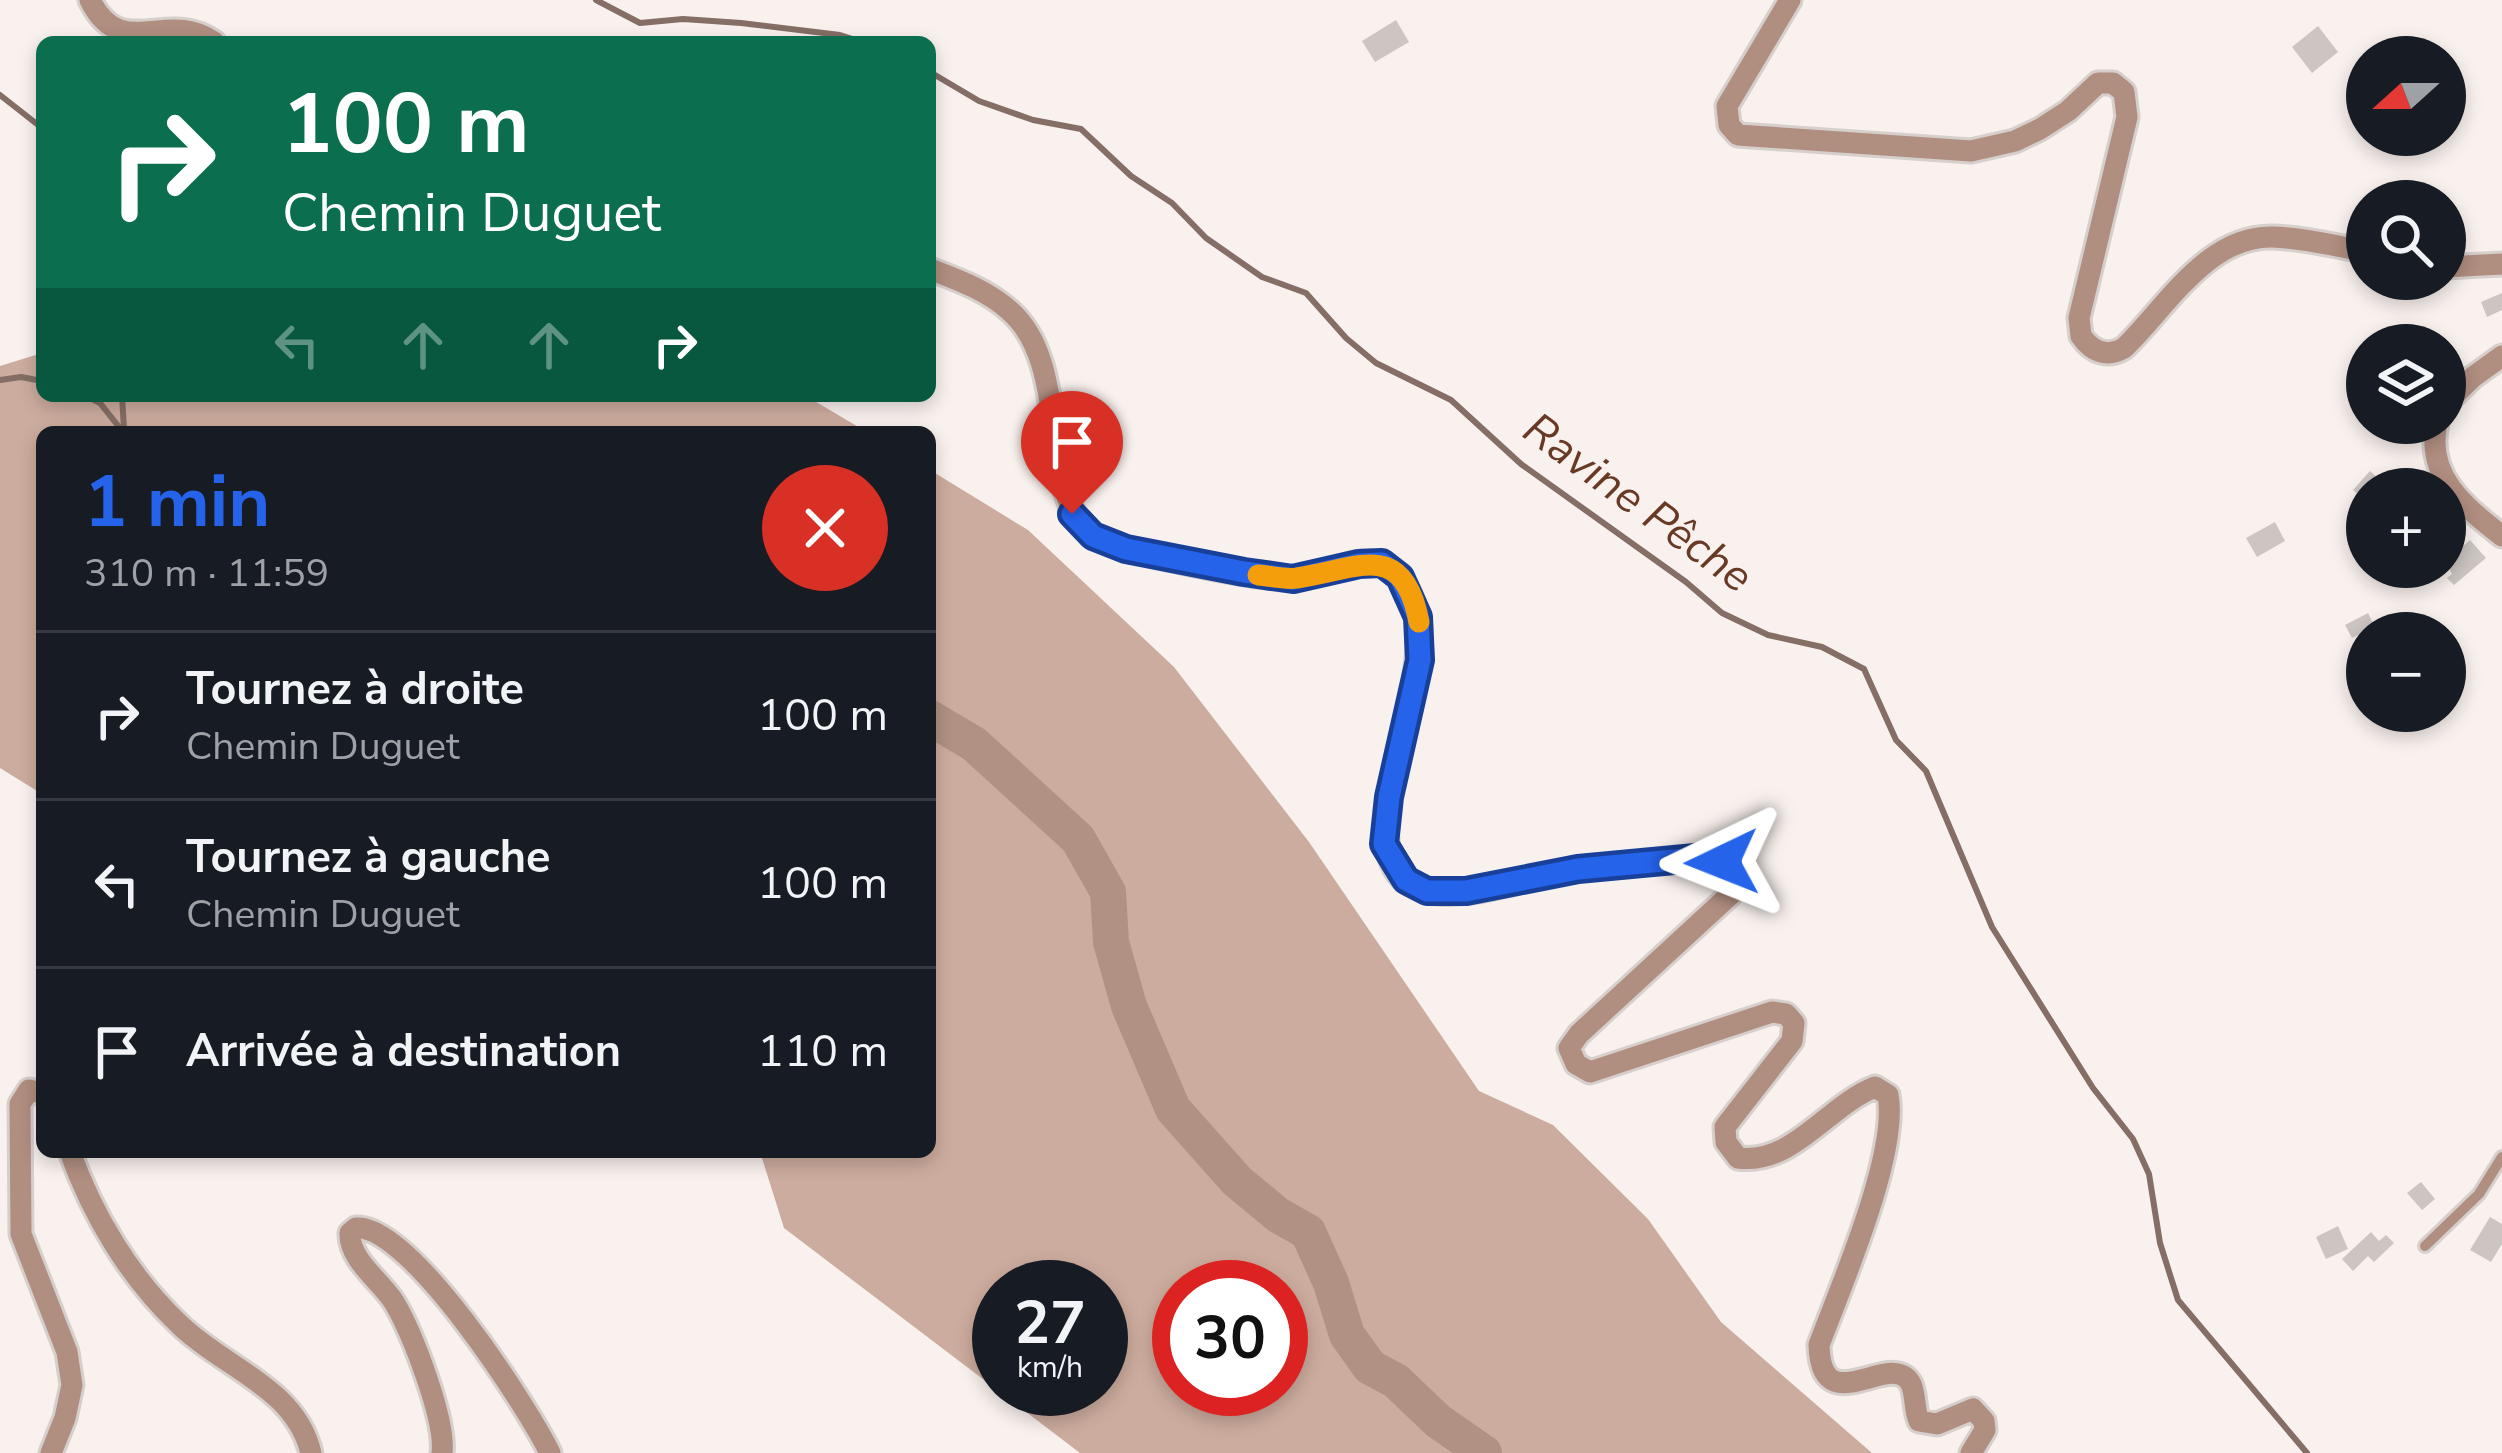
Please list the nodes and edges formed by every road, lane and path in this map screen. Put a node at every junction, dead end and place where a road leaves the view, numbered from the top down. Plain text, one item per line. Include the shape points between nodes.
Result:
1 (90, 0) edge
2 (1790, 0) edge
3 (202, 36) edge
4 (2346, 249) edge
5 (2502, 264) edge
6 (2466, 266) edge
7 (936, 271) edge
8 (2502, 356) edge
9 (2466, 386) edge
10 (2436, 444) edge
11 (2502, 536) edge
12 (36, 1092) edge
13 (2502, 1157) edge
14 (73, 1158) edge
15 (2425, 1246) dead end
16 (51, 1453) edge
17 (311, 1453) edge
18 (442, 1453) edge
19 (550, 1453) edge
20 (1971, 1453) edge

1 - 3 street via 115,31
2 - 4 street via 1727,106 1738,135 1971,151 2040,129 2098,83 2124,92 2127,117 2079,318 2081,336 2100,353 2124,348 2206,262 2237,244 2274,237
5 - 6 street
7 - 20 street via 979,290 1030,334 1050,395 1065,498 1093,536 1293,579 1382,563 1400,577 1418,617 1420,660 1384,844 1406,880 1427,891 1466,891 1578,869 1722,862 1735,883 1731,894 1569,1048 1590,1072 1786,1014 1792,1040 1725,1127 1738,1158 1758,1160 1786,1148 1875,1087 1888,1095 1892,1114 1867,1217 1819,1358 1838,1383 1901,1374 1912,1384 1919,1421 1937,1424 1973,1409 1985,1430
8 - 9 street
10 - 11 street via 2446,485
12 - 16 street via 20,1104 21,1234 73,1385
13 - 15 lane via 2480,1194
14 - 17 street via 104,1226 144,1284 196,1339 289,1408
18 - 19 street via 441,1420 399,1311 352,1250 356,1228 401,1248 441,1291

